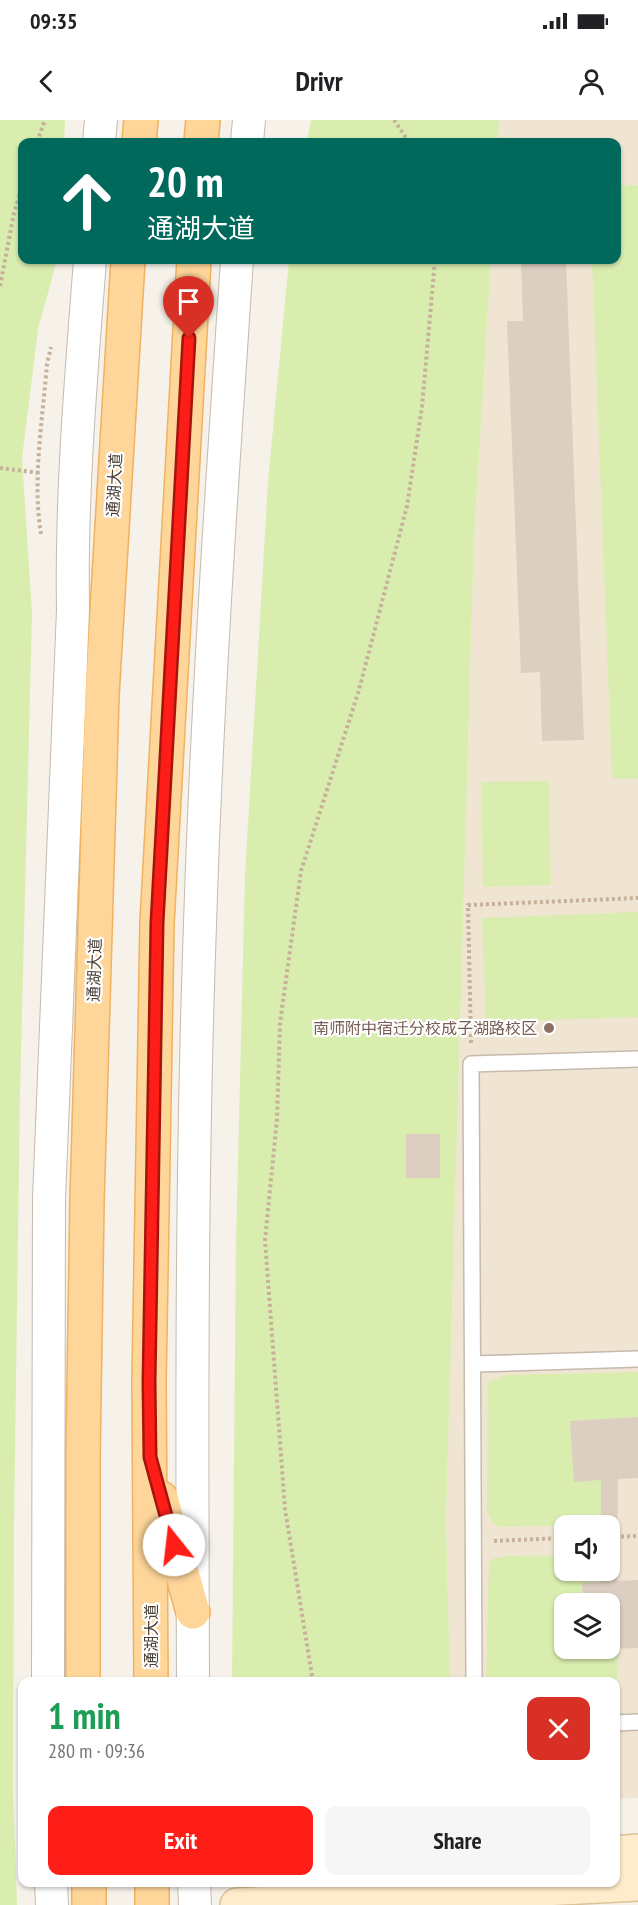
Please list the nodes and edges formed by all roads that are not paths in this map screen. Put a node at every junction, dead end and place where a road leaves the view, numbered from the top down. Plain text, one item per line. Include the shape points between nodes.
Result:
1 (101, 120) edge
2 (141, 120) edge
3 (203, 120) edge
4 (249, 120) edge
5 (99, 138) edge
6 (139, 138) edge
7 (201, 138) edge
8 (247, 138) edge
9 (90, 264) edge
10 (128, 264) edge
11 (194, 264) edge
12 (208, 264) edge
13 (237, 264) edge
14 (192, 300) junction
15 (638, 1059) edge
16 (638, 1359) edge
17 (473, 1364) junction
18 (150, 1457) junction
19 (193, 1612) junction
20 (48, 1677) edge
21 (83, 1677) edge
22 (151, 1677) edge
23 (193, 1677) edge
24 (474, 1677) edge
25 (638, 1722) edge
26 (620, 1723) edge
27 (638, 1851) edge
28 (620, 1853) edge
29 (638, 1884) edge
30 (620, 1885) edge
31 (51, 1887) edge
32 (89, 1887) edge
33 (152, 1887) edge
34 (194, 1887) edge
35 (581, 1887) edge
36 (52, 1905) edge
37 (89, 1905) edge
38 (152, 1905) edge
39 (195, 1905) edge
40 (237, 1905) edge

1 - 5 street
2 - 6 main road
3 - 7 main road
4 - 8 street
9 - 20 street via 79,382 72,542 73,610 50,1199
10 - 21 main road, 通湖大道 via 102,695 86,1224
11 - 14 main road, 通湖大道
12 - 14 main road
13 - 19 street via 216,573 200,924 192,1331
14 - 18 main road, 通湖大道 via 157,923
15 - 17 lane via 471,1064
16 - 17 lane
17 - 24 lane
18 - 19 main road
18 - 22 main road, 通湖大道
19 - 23 street
25 - 26 lane
27 - 28 street
29 - 30 street
31 - 36 street
32 - 37 main road
33 - 38 main road
34 - 39 street
35 - 40 street

